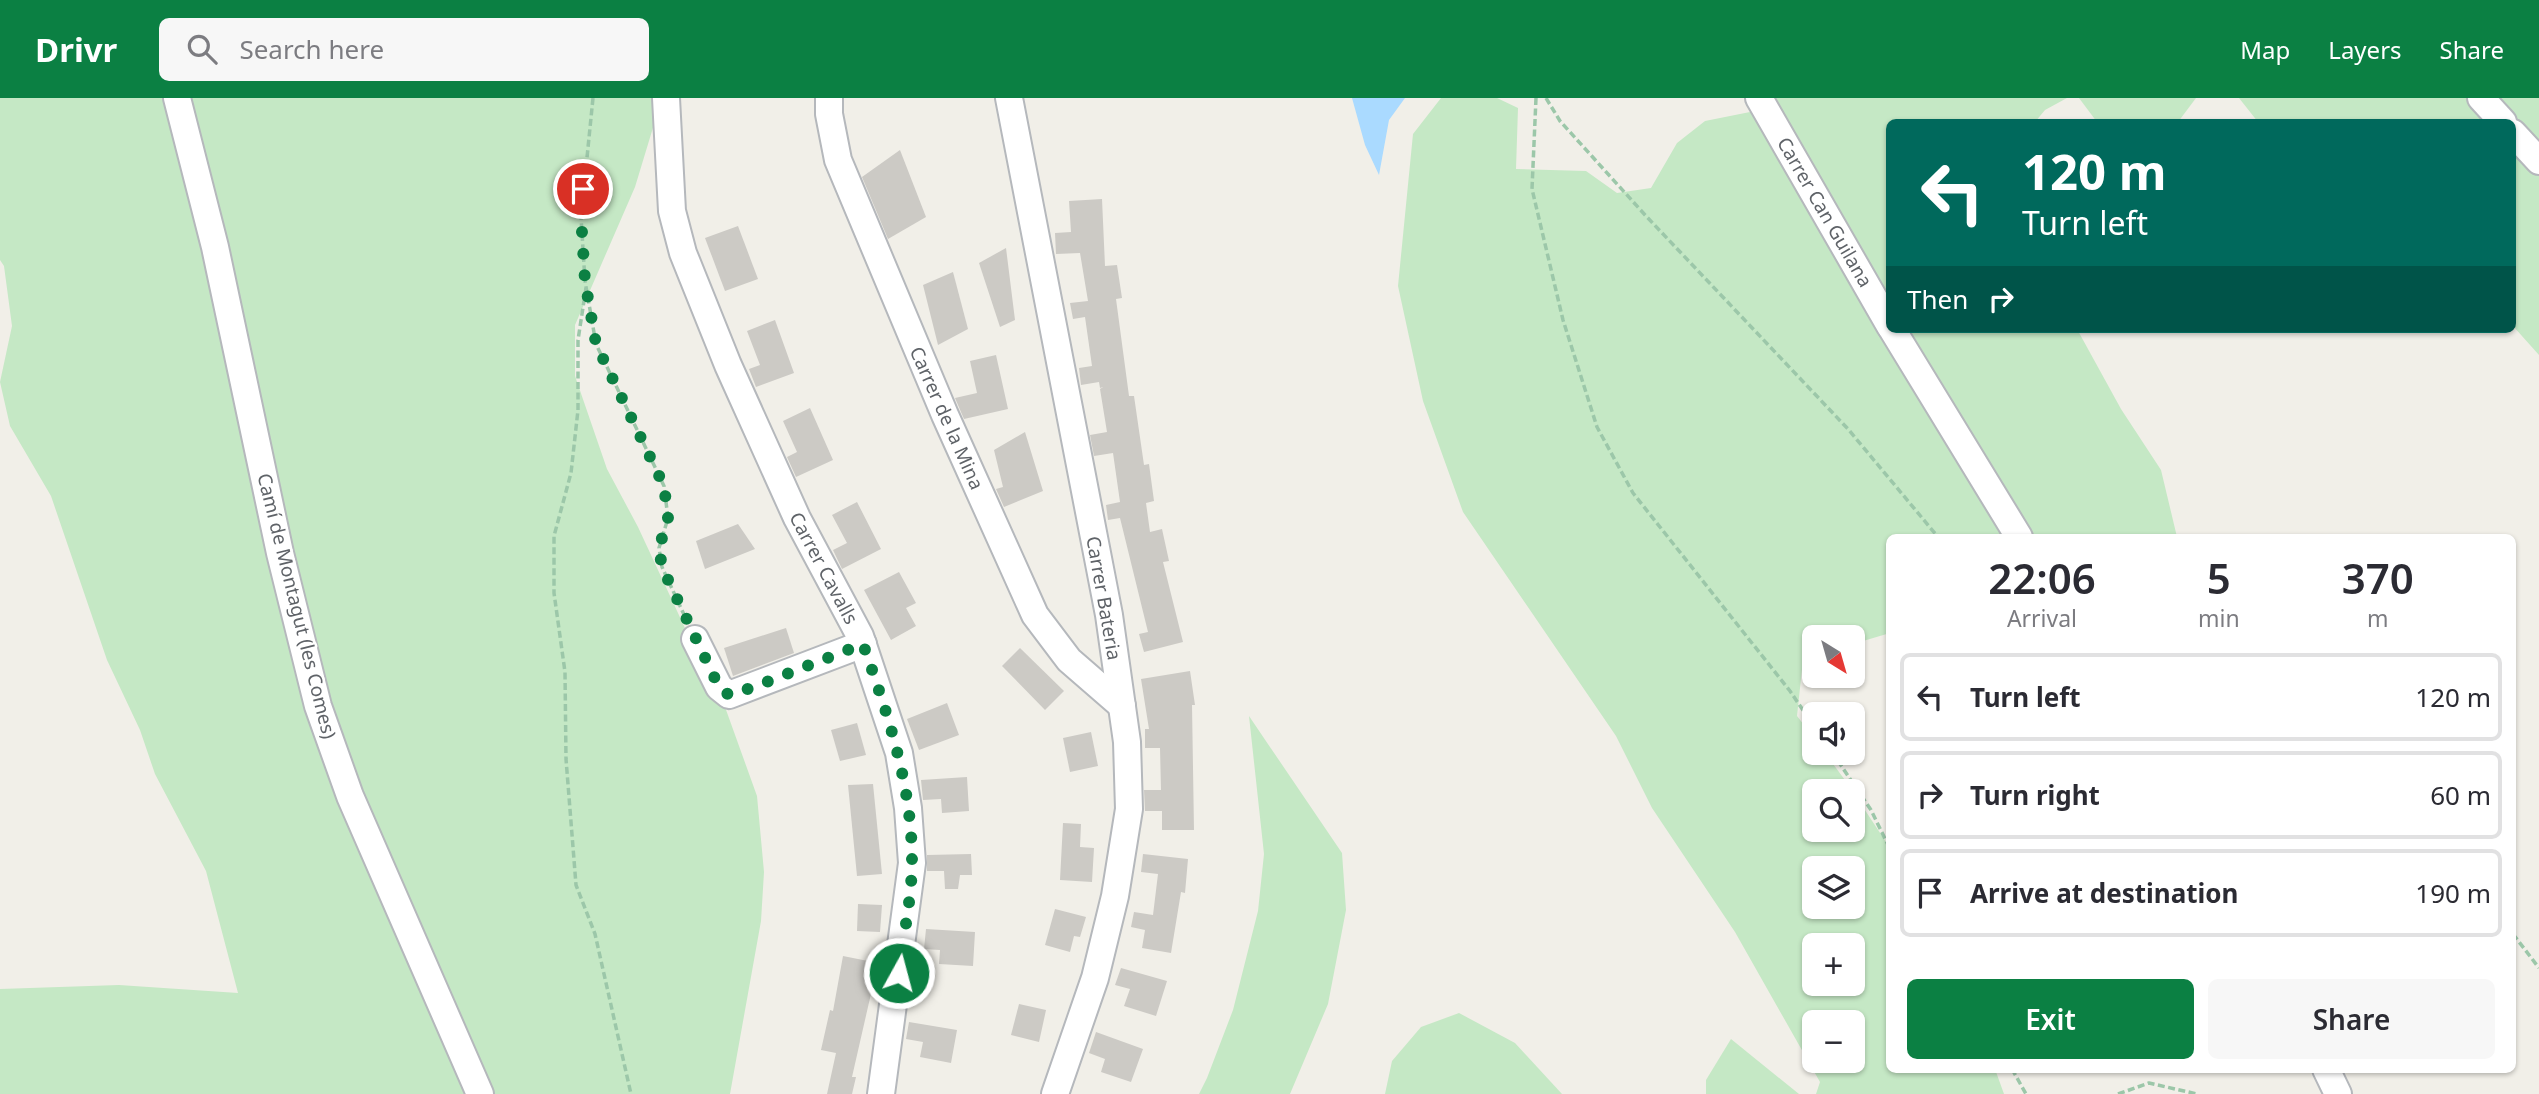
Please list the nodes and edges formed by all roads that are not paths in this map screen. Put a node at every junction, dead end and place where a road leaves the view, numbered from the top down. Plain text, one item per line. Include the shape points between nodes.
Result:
1 (177, 98) edge
2 (666, 98) edge
3 (829, 98) edge
4 (1009, 98) edge
5 (1759, 98) edge
6 (2481, 98) edge
7 (2500, 119) edge
8 (2516, 136) edge
9 (2539, 161) edge
10 (1886, 318) edge
11 (1895, 333) edge
12 (2017, 534) edge
13 (695, 639) road end
14 (863, 644) junction
15 (1122, 706) junction
16 (2328, 1073) edge
17 (480, 1094) edge
18 (881, 1094) edge
19 (1055, 1094) edge
20 (2338, 1094) edge

1 - 17 street, Camí de Montagut (les Comes) via 318,706 349,796
2 - 14 street, Carrer Cavalls via 672,211 683,253 797,518
3 - 15 street, Carrer de la Mina via 838,160 1035,615 1069,660
4 - 15 street, Carrer Bateria via 1109,615
5 - 10 street, Carrer Can Guilana
6 - 7 street
8 - 9 street
11 - 12 street, Carrer Can Guilana
13 - 14 street via 719,687 729,695
14 - 18 street, Carrer Cavalls via 899,753 912,863
15 - 19 street, Carrer Bateria via 1129,809 1115,896 1095,978
16 - 20 street

